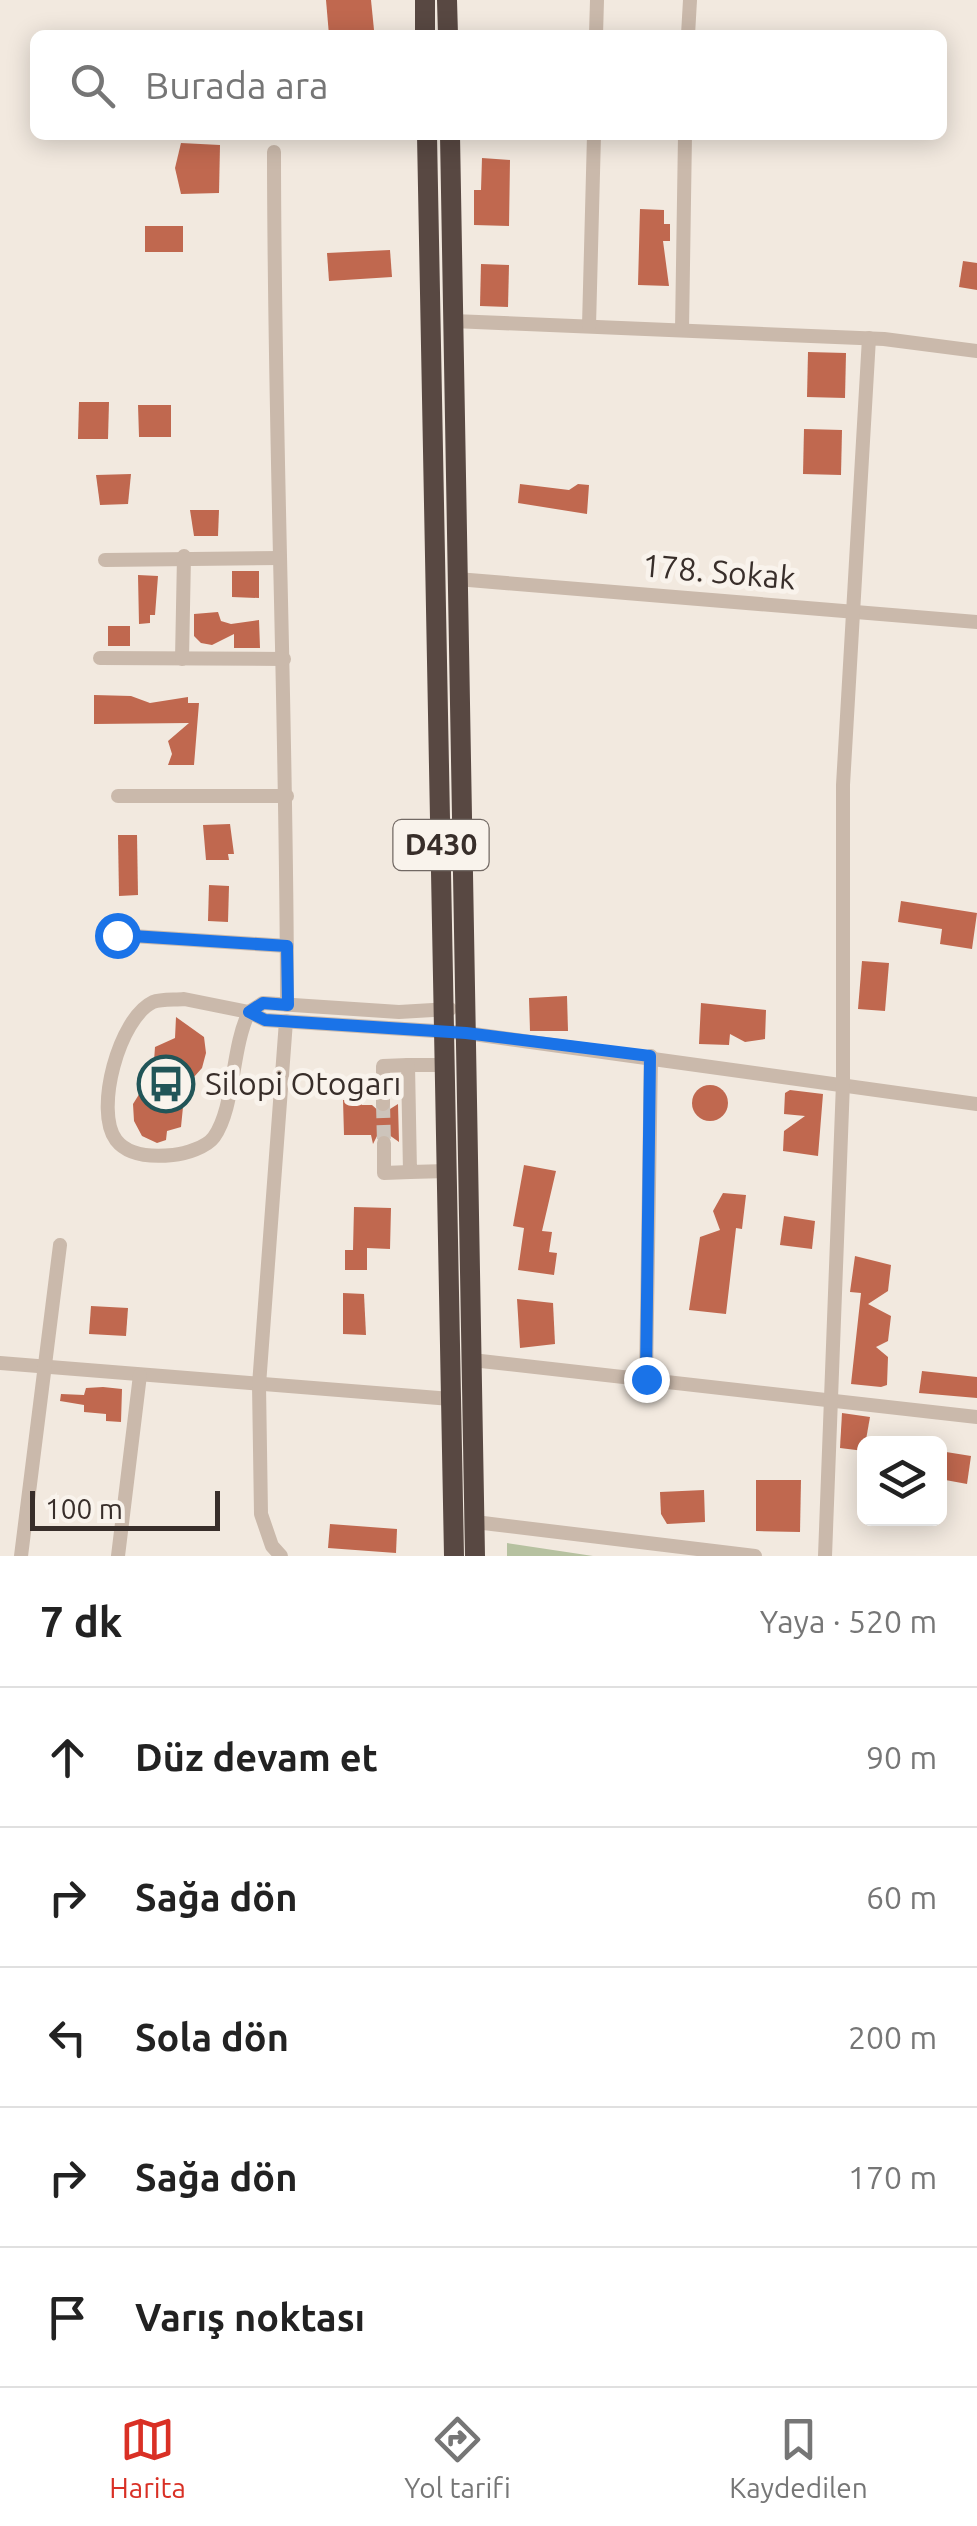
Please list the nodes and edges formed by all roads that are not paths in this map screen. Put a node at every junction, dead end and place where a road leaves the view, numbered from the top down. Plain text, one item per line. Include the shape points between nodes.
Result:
1 (425, 0) edge
2 (447, 0) edge
3 (597, 0) edge
4 (690, 0) edge
5 (426, 30) edge
6 (448, 30) edge
7 (596, 30) edge
8 (688, 30) edge
9 (427, 140) edge
10 (450, 140) edge
11 (594, 140) edge
12 (685, 140) edge
13 (274, 152) dead end
14 (453, 321) junction
15 (589, 326) junction
16 (682, 330) junction
17 (869, 338) junction
18 (977, 351) edge
19 (184, 556) junction
20 (280, 558) junction
21 (105, 560) dead end
22 (458, 579) junction
23 (850, 610) junction
24 (977, 622) edge
25 (100, 658) dead end
26 (182, 659) junction
27 (284, 659) junction
28 (118, 796) dead end
29 (287, 796) junction
30 (117, 935) dead end
31 (287, 946) junction
32 (288, 1005) junction
33 (455, 1008) junction
34 (249, 1012) junction
35 (286, 1022) junction
36 (455, 1033) junction
37 (650, 1056) junction
38 (408, 1065) junction
39 (445, 1065) junction
40 (843, 1083) junction
41 (383, 1104) tunnel mouth
42 (977, 1104) edge
43 (384, 1143) tunnel mouth
44 (447, 1171) junction
45 (410, 1172) junction
46 (60, 1244) dead end
47 (472, 1360) junction
48 (0, 1363) edge
49 (45, 1366) junction
50 (140, 1375) junction
51 (646, 1379) junction
52 (260, 1384) junction
53 (451, 1400) junction
54 (830, 1400) junction
55 (977, 1417) edge
56 (474, 1522) junction
57 (21, 1556) edge
58 (118, 1556) edge
59 (281, 1556) edge
60 (454, 1556) edge
61 (475, 1556) edge
62 (755, 1556) edge
63 (825, 1556) edge

1 - 5 highway
2 - 6 highway
3 - 7 street
4 - 8 street
9 - 33 highway, D430
10 - 14 highway, D430
11 - 15 street
12 - 16 street
13 - 20 street
14 - 15 street
14 - 22 highway, D430
15 - 16 street
16 - 17 street
17 - 18 street
17 - 23 street
19 - 20 street
19 - 21 street
19 - 26 street
20 - 27 street
22 - 23 street, 178. Sokak
22 - 33 highway, D430
23 - 24 street, 178. Sokak
23 - 40 street
25 - 26 street
26 - 27 street
27 - 29 street
28 - 29 street
29 - 31 street
30 - 31 street
31 - 32 street
32 - 33 street
32 - 34 street via 263,1003
33 - 36 highway, D430
34 - 34 street via 184,1000 153,1002 125,1029 107,1122 116,1141 156,1157 211,1141
34 - 35 street
35 - 36 street
35 - 52 street
36 - 37 street
36 - 39 highway, D430
36 - 47 highway, D430
37 - 40 street
37 - 51 street
38 - 39 street
38 - 41 street via 382,1066
38 - 45 street
39 - 44 highway, D430
40 - 42 street
40 - 54 street
43 - 45 street via 384,1173
44 - 45 street
44 - 53 highway, D430
46 - 49 street
47 - 51 street
47 - 56 highway, D430
48 - 49 street
49 - 50 street
49 - 57 street
50 - 52 street
50 - 58 street
51 - 54 street
52 - 53 street
52 - 59 street via 262,1514
53 - 60 highway, D430
54 - 55 street
54 - 63 street
56 - 61 highway, D430
56 - 62 street

